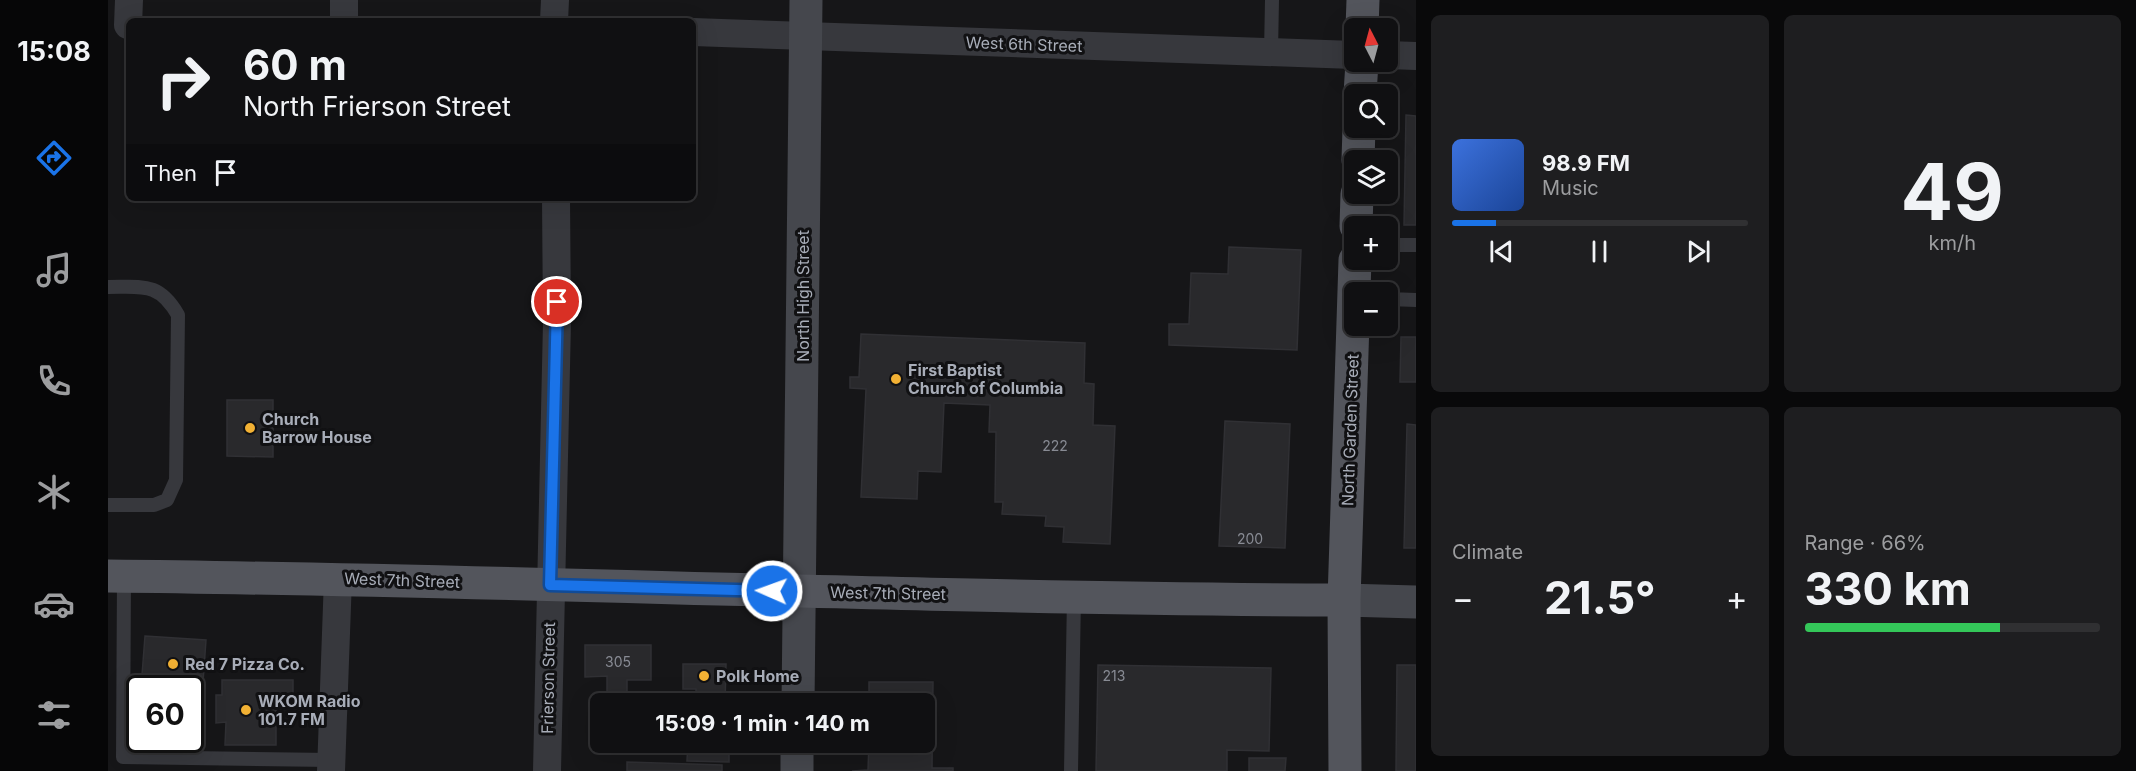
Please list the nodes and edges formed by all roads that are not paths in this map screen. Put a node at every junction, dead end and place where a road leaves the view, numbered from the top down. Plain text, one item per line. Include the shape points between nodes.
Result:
1 (344, 0) edge
2 (555, 0) edge
3 (806, 0) edge
4 (1272, 0) edge
5 (1363, 0) edge
6 (344, 18) edge
7 (554, 18) edge
8 (1362, 18) edge
9 (696, 32) edge
10 (805, 38) junction
11 (1270, 52) junction
12 (1344, 55) edge
13 (1398, 55) edge
14 (1416, 56) edge
15 (556, 201) edge
16 (1398, 245) edge
17 (1416, 245) edge
18 (108, 287) edge
19 (1398, 299) edge
20 (1416, 300) edge
21 (1353, 336) edge
22 (108, 505) edge
23 (116, 576) edge
24 (338, 578) junction
25 (550, 585) junction
26 (801, 591) junction
27 (1074, 596) junction
28 (1344, 600) junction
29 (1416, 602) edge
30 (798, 693) edge
31 (797, 753) edge
32 (331, 766) edge
33 (547, 771) edge
34 (796, 771) edge
35 (1071, 771) edge
36 (1345, 771) edge

1 - 6 street
2 - 7 street
3 - 10 street, North High Street
4 - 11 lane
5 - 8 main road
9 - 10 street, West 6th Street
10 - 11 street, West 6th Street
10 - 26 street, North High Street
11 - 12 street, West 6th Street
13 - 14 street
15 - 25 street, Frierson Street
16 - 17 lane
18 - 22 lane via 144,286 167,296 178,315 176,480 167,500 154,505
19 - 20 lane
21 - 28 main road, North Garden Street
23 - 24 main road, West 7th Street
23 - 32 lane via 123,757
24 - 25 main road, West 7th Street
24 - 32 street
25 - 26 main road, West 7th Street
25 - 33 street, Frierson Street
26 - 27 main road, West 7th Street
26 - 30 street, North High Street
27 - 28 main road, West 7th Street
27 - 35 lane
28 - 29 street, West 7th Street
28 - 36 main road, North Garden Street
31 - 34 street

